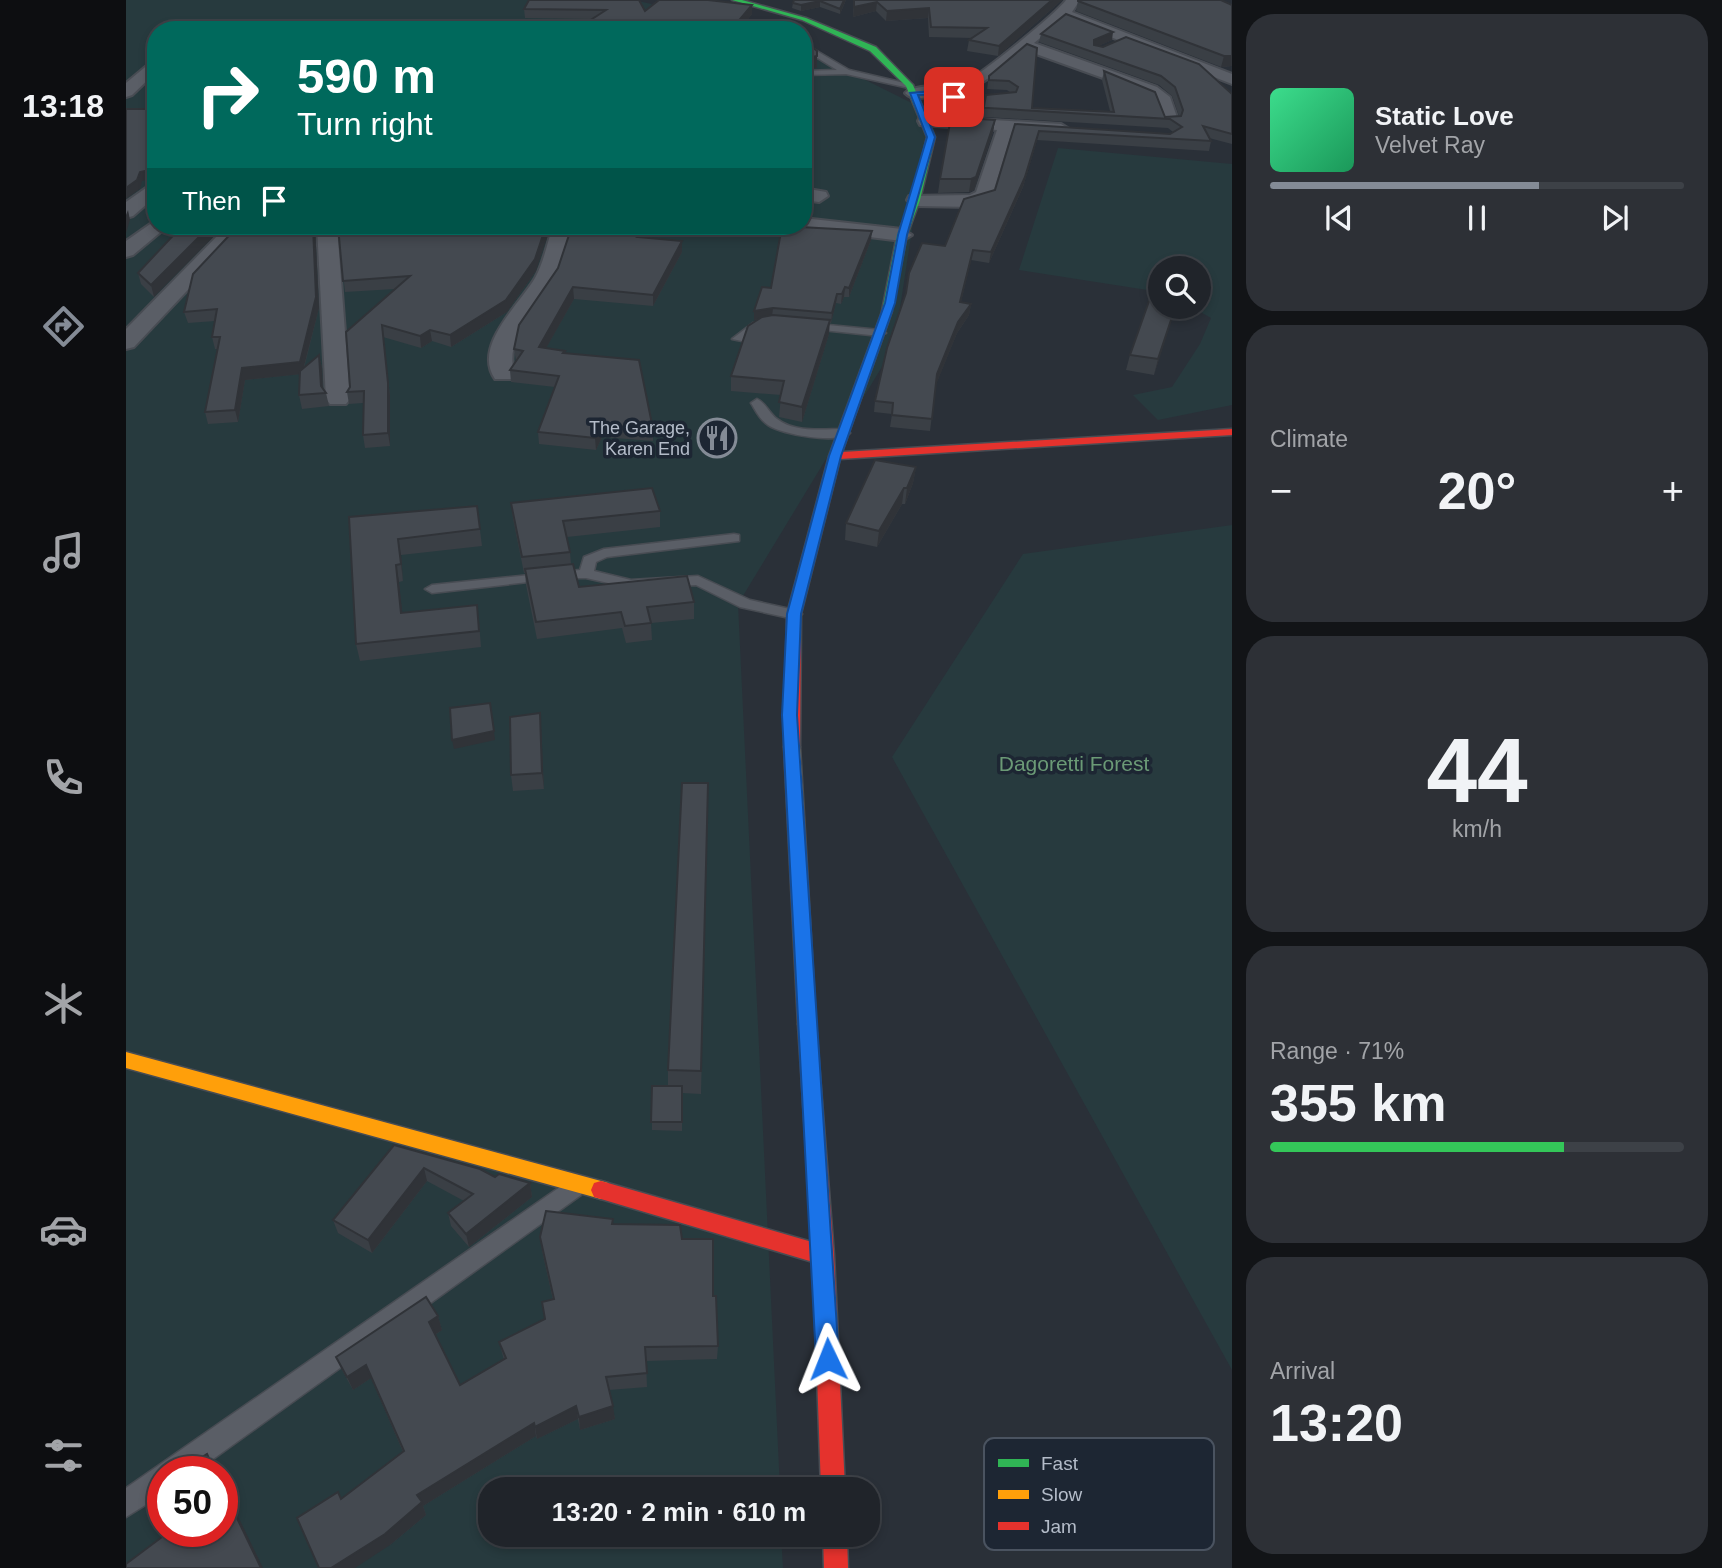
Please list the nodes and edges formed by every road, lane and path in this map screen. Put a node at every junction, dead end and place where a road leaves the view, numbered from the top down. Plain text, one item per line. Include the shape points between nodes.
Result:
1 (735, 0) edge
2 (1073, 0) edge
3 (1062, 13) junction
4 (794, 21) edge
5 (812, 28) edge
6 (1131, 38) junction
7 (1111, 43) edge
8 (1023, 44) junction
9 (812, 51) edge
10 (147, 72) edge
11 (846, 72) junction
12 (812, 73) edge
13 (1232, 79) edge
14 (911, 89) junction
15 (126, 92) edge
16 (946, 92) junction
17 (986, 99) edge
18 (926, 121) junction
19 (1074, 130) edge
20 (1164, 130) edge
21 (1004, 132) dead end
22 (147, 194) edge
23 (916, 200) junction
24 (126, 212) edge
25 (147, 217) edge
26 (126, 220) edge
27 (812, 225) edge
28 (147, 234) edge
29 (229, 235) edge
30 (328, 235) edge
31 (561, 235) edge
32 (902, 235) junction
33 (126, 251) edge
34 (780, 324) edge
35 (799, 325) edge
36 (880, 333) junction
37 (738, 339) dead end
38 (126, 342) edge
39 (503, 374) dead end
40 (338, 399) dead end
41 (757, 403) dead end
42 (1232, 432) edge
43 (844, 433) junction
44 (835, 456) junction
45 (734, 538) dead end
46 (586, 573) junction
47 (432, 589) dead end
48 (794, 614) junction
49 (126, 1060) edge
50 (579, 1184) junction
51 (823, 1255) junction
52 (195, 1456) edge
53 (832, 1477) edge
54 (147, 1489) edge
55 (126, 1504) edge
56 (835, 1547) edge
57 (836, 1568) edge

1 - 4 main road
2 - 3 street
3 - 6 street
3 - 8 street
5 - 14 main road via 873,49
6 - 7 lane
6 - 13 street
8 - 16 street via 975,83
8 - 20 street via 1151,90 1162,97
9 - 11 lane
10 - 15 street
11 - 12 lane
11 - 14 lane
14 - 16 street
14 - 18 main road
16 - 17 street via 954,97
18 - 19 street
18 - 23 main road via 931,137
21 - 23 street via 984,195 973,201
22 - 24 street
23 - 32 main road
25 - 26 street
27 - 32 street
28 - 33 street
29 - 38 street
30 - 40 street
31 - 39 street via 546,276 499,355
32 - 36 main road
34 - 37 lane via 757,325
35 - 36 lane
36 - 43 main road
41 - 43 lane via 764,418 780,428
42 - 44 main road
43 - 44 main road
44 - 48 main road
45 - 46 lane via 604,553 589,560
46 - 47 lane
46 - 48 lane via 631,584 698,580 745,604
48 - 51 main road via 790,715
49 - 50 main road
50 - 51 main road
50 - 52 lane
51 - 53 main road
54 - 55 lane
56 - 57 main road

